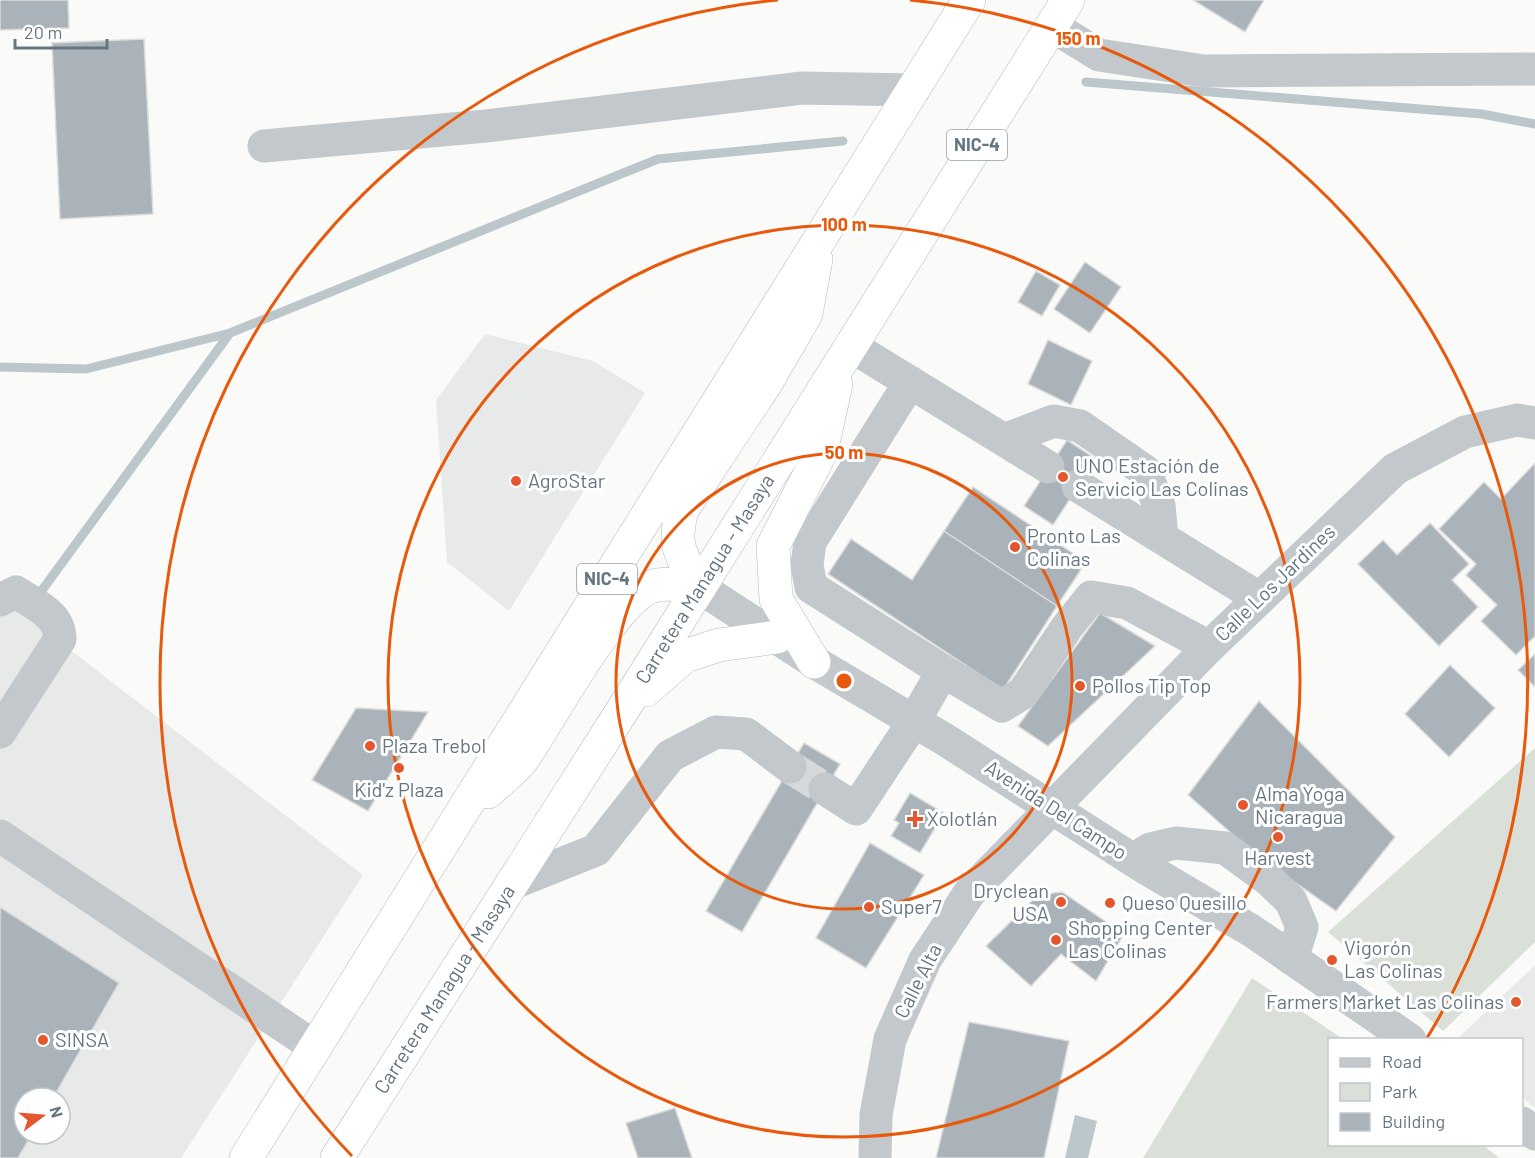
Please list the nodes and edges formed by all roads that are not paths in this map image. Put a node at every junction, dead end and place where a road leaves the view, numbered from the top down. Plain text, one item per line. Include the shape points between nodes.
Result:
1 (969, 0) edge
2 (1060, 13) edge
3 (1535, 69) edge
4 (914, 90) junction
5 (264, 146) dead end
6 (820, 242) junction
7 (846, 353) junction
8 (910, 382) junction
9 (1535, 423) edge
10 (1004, 440) junction
11 (1048, 467) dead end
12 (1078, 486) dead end
13 (1162, 538) junction
14 (699, 587) junction
15 (1259, 598) junction
16 (0, 600) edge
17 (777, 637) junction
18 (1209, 647) junction
19 (814, 662) junction
20 (943, 670) junction
21 (622, 711) junction
22 (914, 721) junction
23 (0, 732) edge
24 (790, 767) tunnel mouth
25 (825, 789) tunnel mouth
26 (1053, 808) junction
27 (457, 820) junction
28 (0, 836) edge
29 (1133, 860) junction
30 (511, 884) junction
31 (1292, 959) junction
32 (1407, 1038) edge
33 (315, 1047) junction
34 (1523, 1125) edge
35 (1535, 1134) edge
36 (246, 1158) edge
37 (337, 1158) edge
38 (875, 1158) edge

1 - 4 highway, NIC-4
2 - 3 street via 1099,55 1204,71
2 - 7 highway, Carretera Managua - Masaya / NIC-4
4 - 5 street via 802,88 486,126
4 - 6 highway, NIC-4
6 - 14 highway via 806,314 766,383 682,510 677,546
6 - 27 highway, NIC-4
7 - 8 street
7 - 14 highway, Carretera Managua - Masaya / NIC-4
7 - 19 highway via 821,452 773,546 776,599
8 - 10 street
8 - 20 street via 810,542 807,565 810,587
9 - 15 street, Calle Los Jardines via 1517,420 1465,432 1395,469
10 - 11 street
10 - 13 street via 1054,421 1080,426 1145,471 1159,505
12 - 13 street
13 - 15 street
14 - 17 street, Avenida Del Campo
14 - 21 highway, Carretera Managua - Masaya / NIC-4
14 - 27 highway via 654,585 635,595 576,674 523,759
15 - 18 street, Calle Los Jardines
16 - 23 street via 16,592 57,620 60,639
17 - 19 street, Avenida Del Campo
17 - 21 highway via 719,645 685,656
18 - 20 street via 1127,603 1091,597 1023,693 1002,706
18 - 26 street, Calle Los Jardines
19 - 22 street, Avenida Del Campo
20 - 22 street
21 - 30 highway, Carretera Managua - Masaya / NIC-4
22 - 25 street via 856,809
22 - 26 street, Avenida Del Campo
24 - 30 street via 746,734 716,732 670,756 596,850
26 - 29 street, Avenida Del Campo
26 - 38 street, Calle Alta via 970,892 925,960 890,1039 876,1114
27 - 33 highway, NIC-4
28 - 33 street
29 - 31 street, Avenida Del Campo
29 - 31 street via 1150,849 1176,843 1225,848 1269,880 1291,902 1302,927
30 - 37 highway, Carretera Managua - Masaya / NIC-4
31 - 32 street, Avenida Del Campo
33 - 36 highway, NIC-4
34 - 35 street

